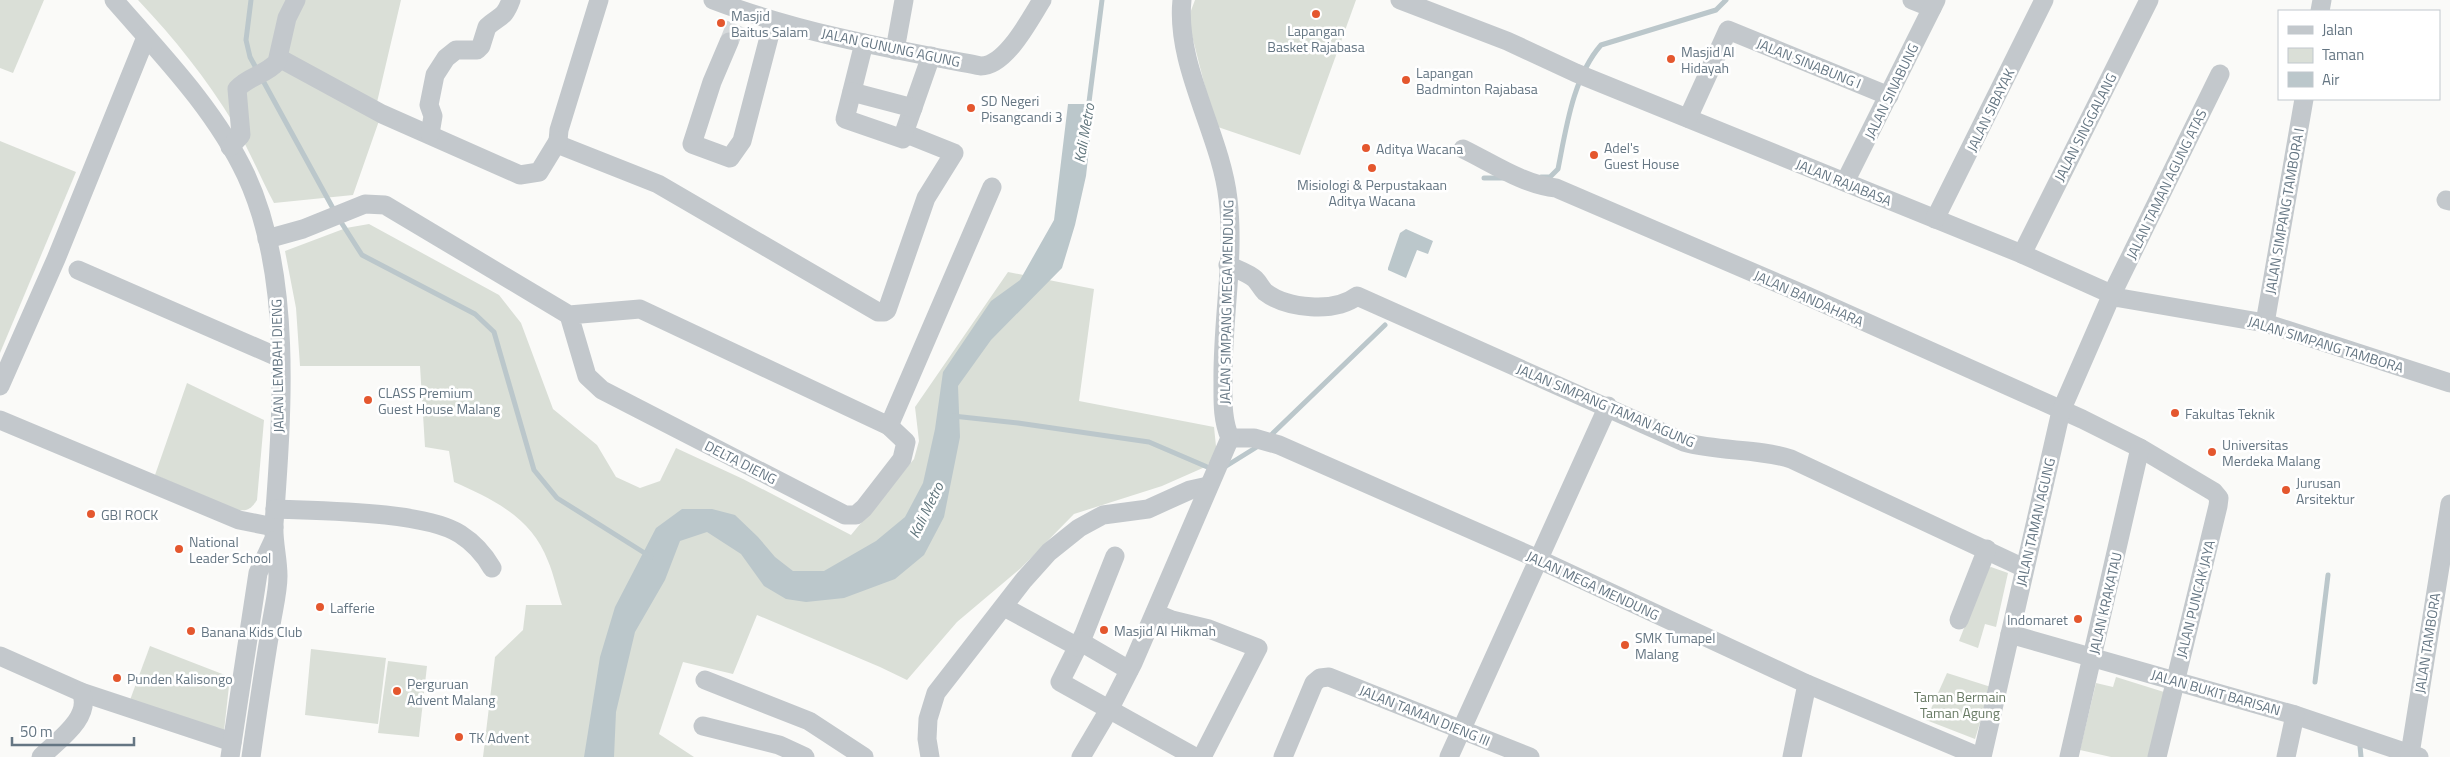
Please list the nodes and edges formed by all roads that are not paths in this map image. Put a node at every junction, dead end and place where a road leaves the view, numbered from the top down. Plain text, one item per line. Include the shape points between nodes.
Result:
1 (114, 0) edge
2 (296, 0) edge
3 (511, 0) edge
4 (599, 0) edge
5 (715, 0) edge
6 (904, 0) edge
7 (1042, 0) edge
8 (1182, 0) edge
9 (1400, 0) edge
10 (1912, 0) edge
11 (2044, 0) edge
12 (2149, 0) edge
13 (1934, 4) edge
14 (773, 22) junction
15 (146, 37) junction
16 (729, 42) tunnel mouth
17 (864, 43) junction
18 (895, 50) junction
19 (931, 56) junction
20 (275, 63) junction
21 (2220, 74) dead end
22 (852, 92) junction
23 (1889, 96) junction
24 (2304, 100) edge
25 (913, 108) junction
26 (1688, 118) junction
27 (904, 133) junction
28 (430, 134) junction
29 (558, 141) junction
30 (230, 147) junction
31 (1463, 149) dead end
32 (1845, 182) junction
33 (992, 186) dead end
34 (1935, 219) junction
35 (267, 240) junction
36 (2022, 254) junction
37 (1228, 265) junction
38 (78, 270) dead end
39 (2112, 294) junction
40 (569, 315) junction
41 (2265, 323) junction
42 (280, 358) junction
43 (2450, 383) edge
44 (0, 386) edge
45 (1608, 406) junction
46 (2061, 411) junction
47 (0, 420) edge
48 (889, 426) junction
49 (1230, 438) junction
50 (2140, 448) junction
51 (1211, 481) junction
52 (2219, 498) joint
53 (2450, 504) edge
54 (274, 526) junction
55 (1987, 549) junction
56 (1115, 556) dead end
57 (1538, 559) junction
58 (492, 568) dead end
59 (2024, 568) junction
60 (258, 573) junction
61 (278, 576) junction
62 (1004, 607) junction
63 (1155, 613) junction
64 (1959, 620) dead end
65 (2010, 634) junction
66 (1079, 644) junction
67 (0, 656) edge
68 (2093, 656) junction
69 (1129, 670) junction
70 (244, 672) junction
71 (263, 675) junction
72 (705, 680) dead end
73 (2175, 681) junction
74 (1807, 684) junction
75 (81, 692) junction
76 (1110, 708) junction
77 (2295, 715) junction
78 (703, 726) dead end
79 (1461, 729) junction
80 (231, 750) edge
81 (2414, 755) edge
82 (41, 757) edge
83 (251, 757) edge
84 (805, 757) edge
85 (864, 757) edge
86 (930, 757) edge
87 (1081, 757) edge
88 (1195, 757) edge
89 (1202, 757) edge
90 (1283, 757) edge
91 (1449, 757) edge
92 (1530, 757) edge
93 (1792, 757) edge
94 (1981, 757) edge
95 (2069, 757) edge
96 (2157, 757) edge
97 (2286, 757) edge

1 - 15 street, JALAN LEMBAH DIENG
2 - 20 street via 291,7
3 - 28 street via 507,12 487,27 477,50 456,50 446,58 435,75 429,105 433,116
4 - 29 street
5 - 14 street, JALAN GUNUNG AGUNG
6 - 18 street
7 - 19 street, JALAN GUNUNG AGUNG via 1021,34 992,64 981,66
8 - 37 street, JALAN SIMPANG MEGA MENDUNG via 1180,12 1185,44 1221,163 1228,198
9 - 26 street, JALAN RAJABASA via 1508,41 1583,76
10 - 13 street
11 - 34 street, JALAN SIBAYAK
12 - 36 street, JALAN SINGGALANG
13 - 23 street, JALAN SINABUNG
14 - 16 street via 742,141 730,158 692,144
14 - 17 street, JALAN GUNUNG AGUNG
15 - 30 street, JALAN LEMBAH DIENG via 199,101
15 - 44 street
17 - 18 street, JALAN GUNUNG AGUNG
17 - 22 street
18 - 19 street, JALAN GUNUNG AGUNG
19 - 25 street
20 - 28 street
20 - 30 street via 237,89 241,135
21 - 39 street, JALAN TAMAN AGUNG ATAS
22 - 25 street
22 - 27 street via 845,119 903,138
23 - 26 street, JALAN SINABUNG I via 1728,30
23 - 32 street, JALAN SINABUNG
24 - 41 street, JALAN SIMPANG TAMBORA I
25 - 27 street
26 - 32 street, JALAN RAJABASA
27 - 29 street via 954,153 926,198 888,310 884,312 878,312 658,184 562,146
28 - 29 street via 526,175 539,172
30 - 35 street, JALAN LEMBAH DIENG via 258,205
31 - 46 street, JALAN BANDAHARA via 1541,187 1556,188 1796,291
32 - 34 street, JALAN RAJABASA
33 - 48 street
34 - 36 street, JALAN RAJABASA
35 - 40 street via 354,208 385,205
35 - 42 street, JALAN LEMBAH DIENG via 276,291
36 - 39 street, JALAN RAJABASA
37 - 45 street, JALAN SIMPANG TAMAN AGUNG via 1254,278 1266,292 1292,304 1319,308 1350,302 1357,296
37 - 49 street, JALAN SIMPANG MEGA MENDUNG via 1222,355 1224,420
38 - 42 street
39 - 41 street, JALAN SIMPANG TAMBORA
39 - 46 street, JALAN TAMAN AGUNG
40 - 48 street, DELTA DIENG via 640,309
40 - 48 street, DELTA DIENG via 587,376 597,386 845,515 856,515 861,511 904,455 906,442
41 - 43 street, JALAN SIMPANG TAMBORA
42 - 54 street, JALAN LEMBAH DIENG
45 - 55 street, JALAN SIMPANG TAMAN AGUNG via 1695,445 1791,459
45 - 57 street
46 - 50 street, JALAN BANDAHARA
46 - 59 street, JALAN TAMAN AGUNG
47 - 54 street via 239,520
49 - 51 street
49 - 57 street, JALAN MEGA MENDUNG via 1259,439 1279,445
50 - 52 street, JALAN BANDAHARA
50 - 68 street, JALAN KRAKATAU
51 - 62 street via 1148,509 1103,515 1079,528 1049,552
51 - 63 street
52 - 73 street, JALAN PUNCAK JAYA
53 - 81 street, JALAN TAMBORA
54 - 58 street via 370,514 431,522 460,534 484,554
54 - 60 street
54 - 61 street
55 - 59 street, JALAN SIMPANG TAMAN AGUNG
55 - 64 street
56 - 66 street
57 - 74 street, JALAN MEGA MENDUNG
57 - 79 street
59 - 65 street, JALAN TAMAN AGUNG
60 - 61 street
60 - 70 street
61 - 71 street
62 - 66 street
62 - 86 street via 936,694 928,719
63 - 69 street
63 - 89 street via 1258,648
65 - 68 street, JALAN BUKIT BARISAN
65 - 94 street, JALAN TAMAN AGUNG
66 - 69 street
66 - 76 street via 1060,682
67 - 75 street
68 - 73 street, JALAN BUKIT BARISAN
68 - 95 street, JALAN KRAKATAU
69 - 76 street
70 - 71 street
70 - 80 street
71 - 83 street
72 - 85 street via 809,721
73 - 77 street, JALAN BUKIT BARISAN
73 - 96 street, JALAN PUNCAK JAYA
74 - 93 street
74 - 94 street, JALAN MEGA MENDUNG
75 - 80 street
75 - 82 street via 84,706 78,720
76 - 87 street
76 - 88 street
77 - 81 street, JALAN BUKIT BARISAN
77 - 97 street
78 - 84 street via 779,745
79 - 90 street, JALAN TAMAN DIENG III via 1357,687 1329,677 1320,678 1307,696
79 - 91 street
79 - 92 street, JALAN TAMAN DIENG III

